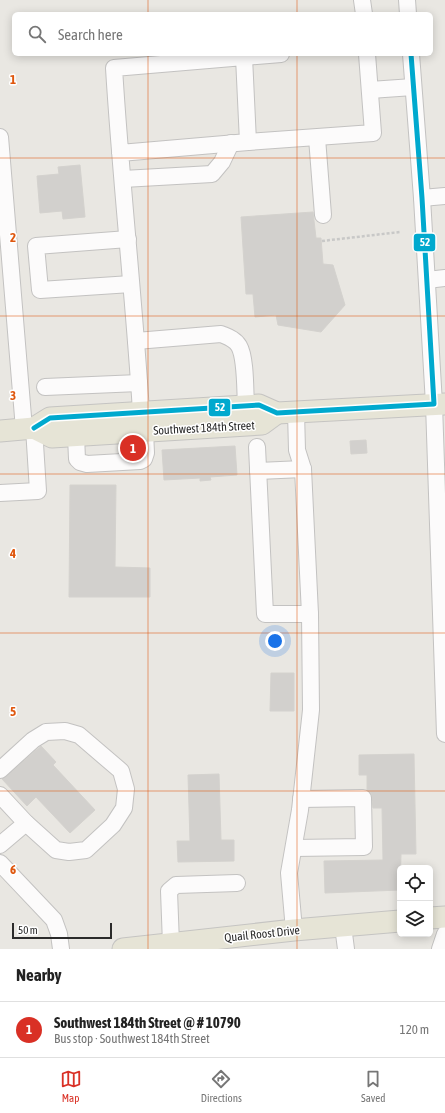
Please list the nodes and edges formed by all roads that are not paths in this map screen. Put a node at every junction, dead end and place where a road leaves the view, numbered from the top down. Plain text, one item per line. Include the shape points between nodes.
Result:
1 (362, 0) edge
2 (407, 0) edge
3 (364, 12) edge
4 (408, 12) edge
5 (256, 56) edge
6 (367, 56) edge
7 (411, 56) edge
8 (244, 57) junction
9 (413, 87) junction
10 (370, 90) junction
11 (0, 137) edge
12 (317, 138) junction
13 (248, 142) junction
14 (231, 143) junction
15 (120, 153) junction
16 (123, 179) junction
17 (445, 196) edge
18 (422, 198) junction
19 (323, 215) dead end
20 (128, 239) junction
21 (4, 244) edge
22 (445, 278) edge
23 (426, 280) junction
24 (132, 284) junction
25 (136, 341) junction
26 (139, 383) junction
27 (45, 387) dead end
28 (439, 404) edge
29 (246, 406) junction
30 (286, 413) junction
31 (143, 422) junction
32 (29, 429) junction
33 (0, 431) edge
34 (76, 436) junction
35 (257, 447) dead end
36 (304, 469) junction
37 (258, 471) junction
38 (0, 493) edge
39 (441, 512) edge
40 (310, 614) junction
41 (444, 691) edge
42 (445, 734) edge
43 (0, 770) edge
44 (0, 795) edge
45 (301, 799) junction
46 (26, 822) junction
47 (0, 845) edge
48 (294, 848) junction
49 (0, 863) edge
50 (237, 883) dead end
51 (445, 917) edge
52 (433, 918) edge
53 (397, 921) edge
54 (343, 926) junction
55 (294, 930) junction
56 (445, 934) edge
57 (229, 943) edge
58 (171, 944) junction
59 (61, 949) edge
60 (123, 949) edge
61 (346, 949) edge
62 (440, 949) edge

1 - 3 street
2 - 4 street
5 - 8 street
6 - 10 street
7 - 9 street
8 - 13 street
8 - 15 street via 114,68
9 - 10 street
9 - 18 street
10 - 12 street via 374,134
11 - 21 street
12 - 13 street
12 - 19 street
13 - 14 street
14 - 15 street
14 - 16 street via 222,162 212,174
15 - 16 street
16 - 20 street
17 - 18 street
18 - 23 street
20 - 24 street
20 - 24 street via 36,246 39,283 40,290
21 - 32 street
22 - 23 street
23 - 28 street
24 - 25 street
25 - 26 street
25 - 29 street via 221,334 231,338 239,347 242,358
26 - 27 street
26 - 31 street
28 - 30 main road, Southwest 184th Street
28 - 39 street
29 - 30 main road, Southwest 184th Street via 259,405
29 - 31 main road, Southwest 184th Street
30 - 31 main road, Southwest 184th Street via 262,424
30 - 36 street
31 - 32 main road, Southwest 184th Street via 50,418
31 - 34 main road, Southwest 184th Street
31 - 34 street via 146,453 140,461 87,464 80,462 77,458
32 - 33 main road, Southwest 184th Street
32 - 34 main road, Southwest 184th Street via 52,437
32 - 38 street via 38,491
35 - 37 street
36 - 37 street
36 - 40 street
37 - 40 street via 265,614
39 - 41 street
40 - 45 street via 311,710
41 - 42 street
43 - 46 street via 33,740 46,732 65,731 79,735 121,770 126,789 124,808 113,825 86,850 56,850
44 - 46 street
45 - 48 street
45 - 48 street via 362,798 364,847
46 - 47 street
48 - 55 street via 289,873
49 - 59 street via 54,920
50 - 58 street via 176,885 169,891
51 - 52 main road
53 - 54 main road, Quail Roost Drive
54 - 55 main road, Quail Roost Drive
54 - 61 street
55 - 57 main road, Quail Roost Drive
56 - 62 street
57 - 58 main road, Quail Roost Drive
58 - 60 main road, Quail Roost Drive

